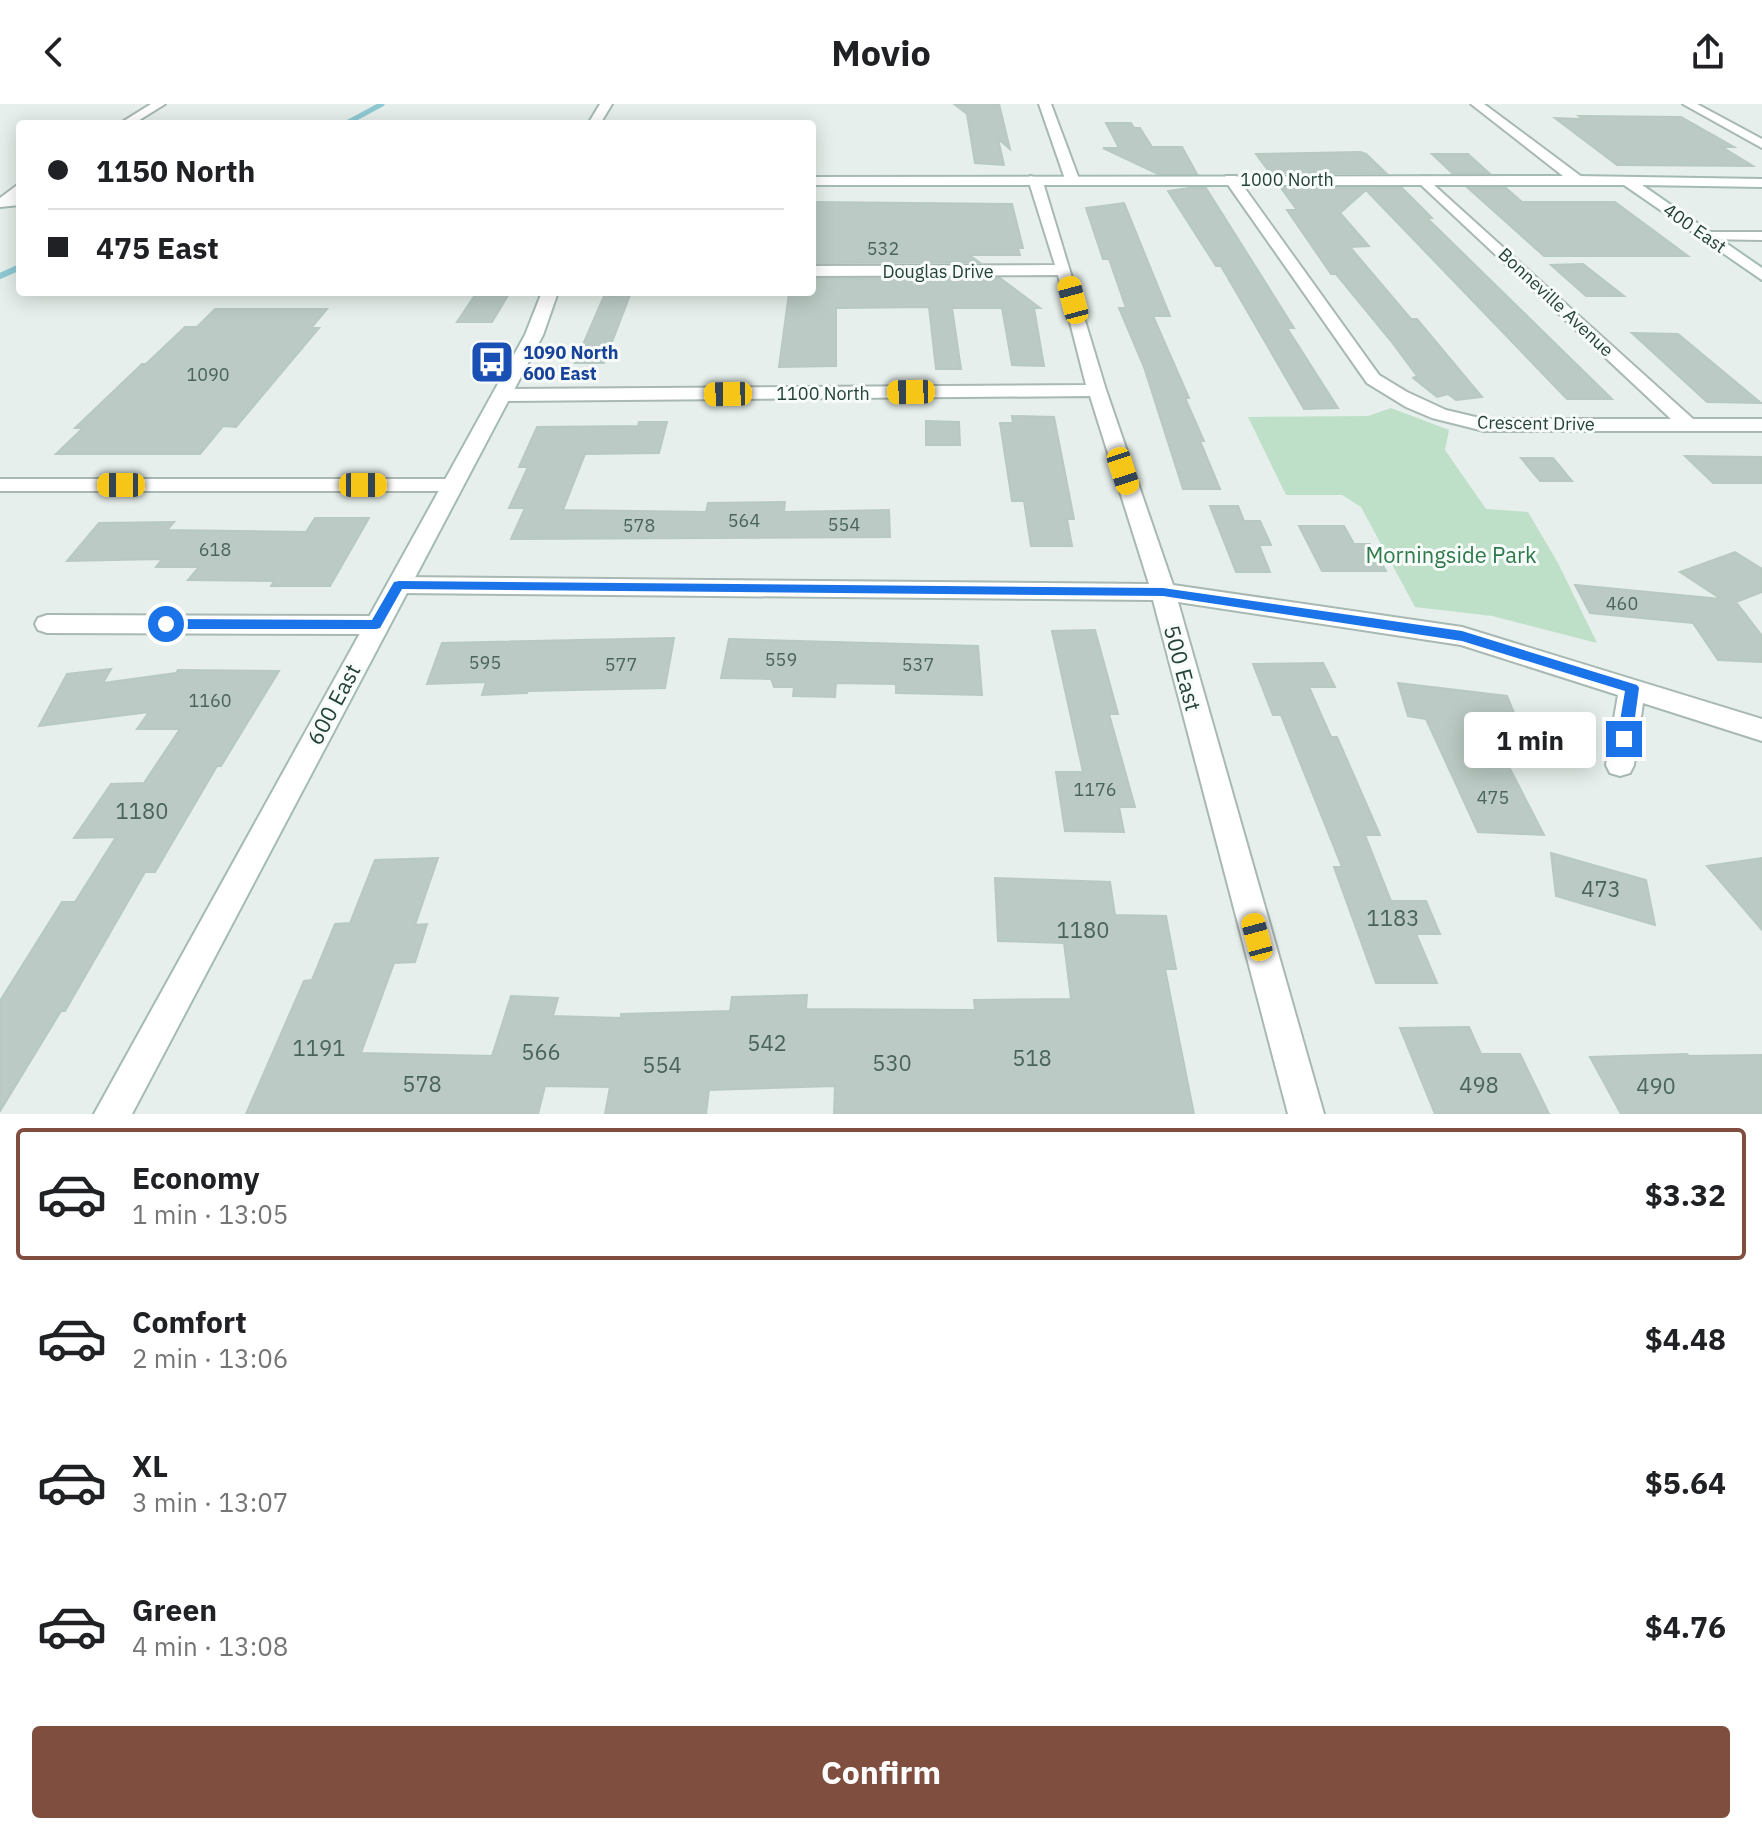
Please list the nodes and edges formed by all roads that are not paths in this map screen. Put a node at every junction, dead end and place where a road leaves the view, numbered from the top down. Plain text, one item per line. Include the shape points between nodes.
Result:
1 (159, 104) edge
2 (1045, 104) edge
3 (1477, 104) edge
4 (1689, 104) edge
5 (132, 120) edge
6 (1762, 144) edge
7 (1035, 179) junction
8 (1072, 179) junction
9 (1231, 179) junction
10 (1424, 180) junction
11 (1577, 180) junction
12 (816, 181) edge
13 (1627, 181) junction
14 (1762, 183) edge
15 (1706, 236) junction
16 (1762, 236) edge
17 (1064, 270) junction
18 (816, 271) edge
19 (1762, 275) edge
20 (549, 296) edge
21 (1097, 390) junction
22 (502, 395) junction
23 (1688, 425) junction
24 (1762, 425) edge
25 (0, 485) edge
26 (452, 485) junction
27 (399, 585) junction
28 (1163, 592) junction
29 (47, 624) dead end
30 (376, 625) junction
31 (1632, 688) junction
32 (1762, 730) edge
33 (1620, 765) dead end
34 (112, 1114) edge
35 (1306, 1114) edge

1 - 5 street
2 - 8 street
3 - 11 street
4 - 6 street
7 - 8 street, 1000 North
7 - 12 street, 1000 North
7 - 17 street, 500 East
8 - 9 street, 1000 North
9 - 10 street, 1000 North
9 - 23 street, Crescent Drive via 1373,379 1401,399 1441,417 1484,425
10 - 11 street, 1000 North
10 - 23 street, Bonneville Avenue
11 - 13 street, 1000 North
13 - 14 street, 1000 North
13 - 15 street, 400 East
15 - 16 street
15 - 19 street, 400 East
17 - 18 street, Douglas Drive
17 - 21 street, 500 East
20 - 22 street, 600 East
21 - 22 street, 1100 North
21 - 28 street, 500 East
22 - 26 street, 600 East
23 - 24 street, Crescent Drive
25 - 26 street
26 - 27 street, 600 East
27 - 28 street
27 - 30 street, 600 East
28 - 31 street via 1462,636
28 - 35 street, 500 East
29 - 30 street
30 - 34 street, 600 East
31 - 32 street
31 - 33 street

